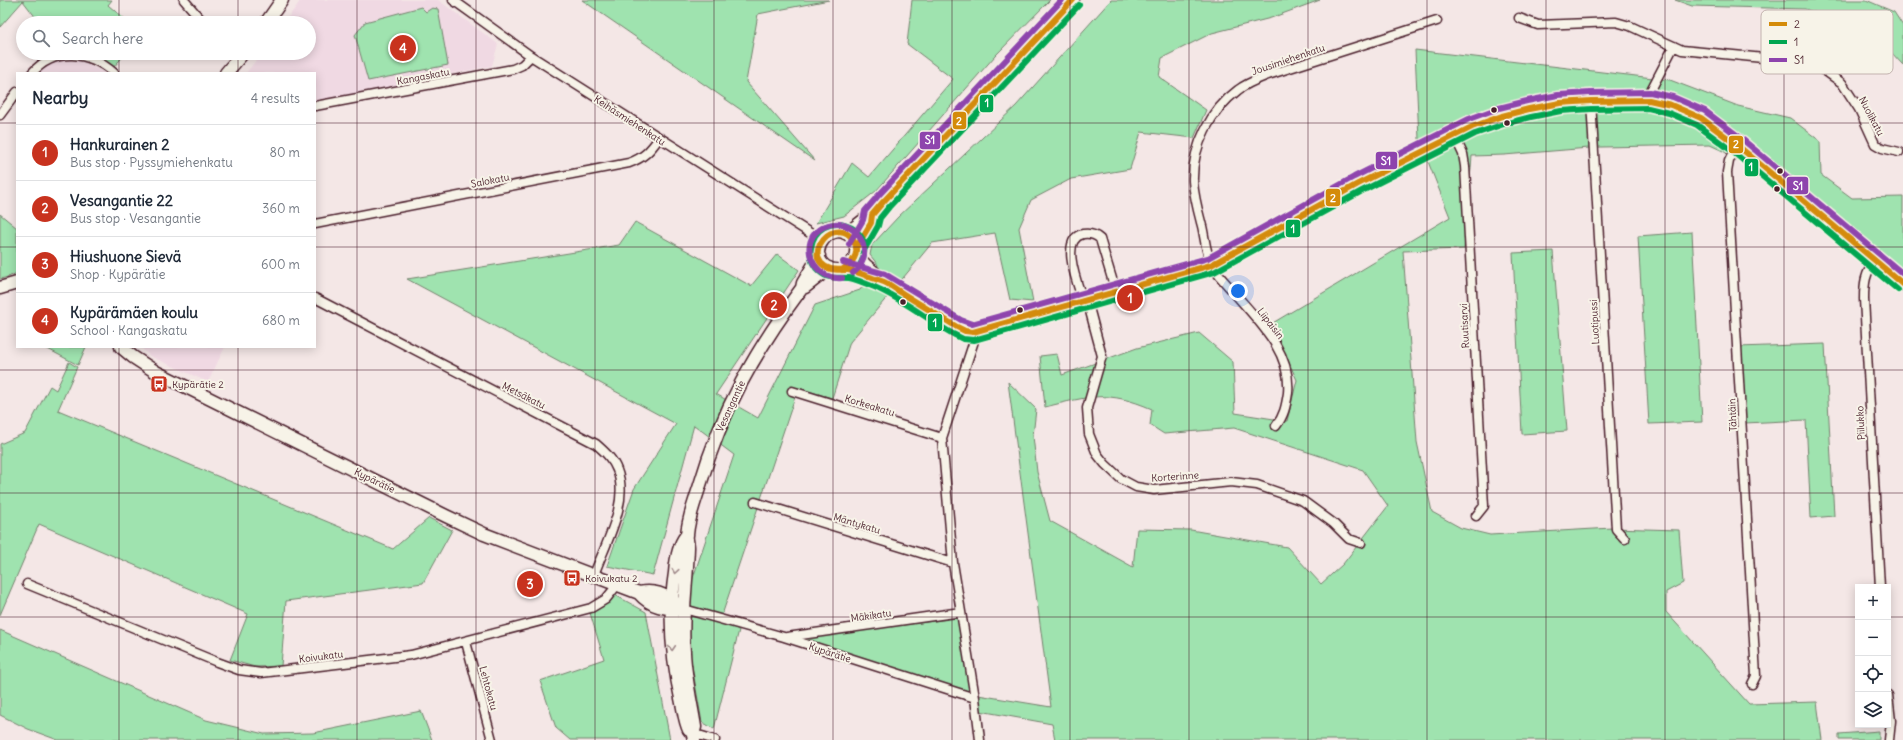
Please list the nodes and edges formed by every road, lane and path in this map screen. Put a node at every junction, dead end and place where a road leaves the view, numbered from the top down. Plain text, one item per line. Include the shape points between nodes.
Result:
1 (184, 0) edge
2 (282, 0) edge
3 (453, 0) edge
4 (1073, 0) edge
5 (198, 16) edge
6 (271, 16) edge
7 (1519, 18) dead end
8 (1437, 21) dead end
9 (1674, 46) junction
10 (531, 56) junction
11 (1761, 58) edge
12 (47, 60) edge
13 (93, 60) edge
14 (234, 60) edge
15 (33, 72) edge
16 (113, 72) edge
17 (227, 72) edge
18 (1829, 74) edge
19 (16, 93) edge
20 (1649, 100) junction
21 (1591, 101) junction
22 (316, 106) edge
23 (0, 115) edge
24 (1454, 135) junction
25 (659, 138) junction
26 (1738, 145) junction
27 (1899, 152) dead end
28 (872, 216) junction
29 (316, 224) edge
30 (845, 233) junction
31 (816, 238) junction
32 (856, 250) junction
33 (818, 256) junction
34 (1876, 261) junction
35 (1211, 265) junction
36 (829, 268) junction
37 (842, 270) junction
38 (882, 281) junction
39 (1903, 284) edge
40 (802, 288) junction
41 (1116, 292) junction
42 (316, 299) edge
43 (1085, 300) junction
44 (973, 332) junction
45 (122, 348) edge
46 (792, 391) dead end
47 (1276, 426) dead end
48 (942, 438) junction
49 (755, 502) dead end
50 (1476, 516) dead end
51 (686, 536) junction
52 (1625, 539) dead end
53 (1361, 543) dead end
54 (953, 563) junction
55 (594, 575) junction
56 (27, 584) dead end
57 (618, 584) junction
58 (1880, 584) edge
59 (671, 604) junction
60 (684, 609) junction
61 (961, 612) junction
62 (784, 637) junction
63 (466, 642) junction
64 (1752, 684) dead end
65 (975, 698) junction
66 (1890, 728) edge
67 (694, 738) edge
68 (492, 740) edge
69 (715, 740) edge
70 (980, 740) edge
71 (1889, 740) edge

1 - 5 street
2 - 6 street
3 - 10 street, Keihäsmiehenkatu
4 - 28 street
7 - 9 street, Nuolikatu via 1538,24 1616,22
8 - 35 street, Jousimiehenkatu via 1268,75 1240,89 1225,102 1205,131 1194,167 1194,195
9 - 11 street, Nuolikatu via 1682,50
9 - 20 street via 1651,90
10 - 22 street, Kangaskatu via 522,65 513,69
10 - 25 street, Keihäsmiehenkatu
12 - 15 street
13 - 16 street
14 - 17 street
18 - 27 street, Nuolikatu via 1842,83 1859,109 1875,144
19 - 23 street
20 - 21 street
20 - 26 street via 1671,105 1701,118
21 - 24 street via 1529,109 1502,116
21 - 52 street, Luotipussi via 1616,529
24 - 35 street via 1358,184
24 - 50 street, Ruutisarvi via 1463,154 1465,166 1484,506
25 - 29 street, Salokatu via 652,149 640,159 629,163
25 - 31 street, Keihäsmiehenkatu
26 - 34 street
26 - 64 street, Tähtäin via 1729,160 1727,172 1756,676
28 - 30 street via 865,218 852,231
28 - 32 street via 871,223
30 - 31 street via 834,232
30 - 32 street via 854,240
31 - 33 street
32 - 37 street via 853,262
32 - 38 street via 861,262 879,275
33 - 36 street
33 - 40 street, Vesangantie
34 - 39 street
34 - 58 street, Piilukko via 1869,268 1866,277 1864,299
35 - 41 street
35 - 47 street, Liipaisin via 1275,342 1284,361 1288,386 1286,403 1283,417
36 - 37 street
36 - 40 street, Vesangantie
37 - 38 street
38 - 44 street via 957,327
40 - 51 street, Vesangantie via 774,325 752,361 720,424
41 - 43 street
41 - 43 street, Korterinne via 1100,239 1092,234 1083,234 1075,237 1070,252
42 - 55 street, Metsäkatu via 596,444 605,452 617,469 621,487 620,501
43 - 44 street
43 - 53 street, Korterinne via 1102,356 1087,408 1089,434 1097,454 1120,479 1154,490 1231,482 1257,485 1303,501 1333,523 1349,539
44 - 48 street via 974,341
45 - 55 street, Kypärätie via 156,372 446,516 484,534
46 - 48 street, Korkeakatu
48 - 54 street
49 - 54 street, Mäntykatu
51 -> 59 street, Vesangantie via 681,543
51 - 60 street, Vesangantie via 688,544
54 - 61 street
55 - 57 street, Kypärätie
56 - 63 street, Koivukatu via 217,662 261,673 410,656
57 - 59 street, Kypärätie via 639,592 652,604
57 - 63 street, Koivukatu via 606,599 591,608
59 - 60 street, Kypärätie
59 -> 67 street, Vesangantie via 673,655 678,687 688,728
60 - 62 street, Kypärätie
60 - 67 street, Vesangantie via 684,652 696,727
61 - 62 street, Mäkikatu
61 - 65 street
62 - 65 street, Kypärätie
63 - 68 street, Lehtokatu
65 - 70 street
66 - 71 street
67 - 69 street via 702,736

